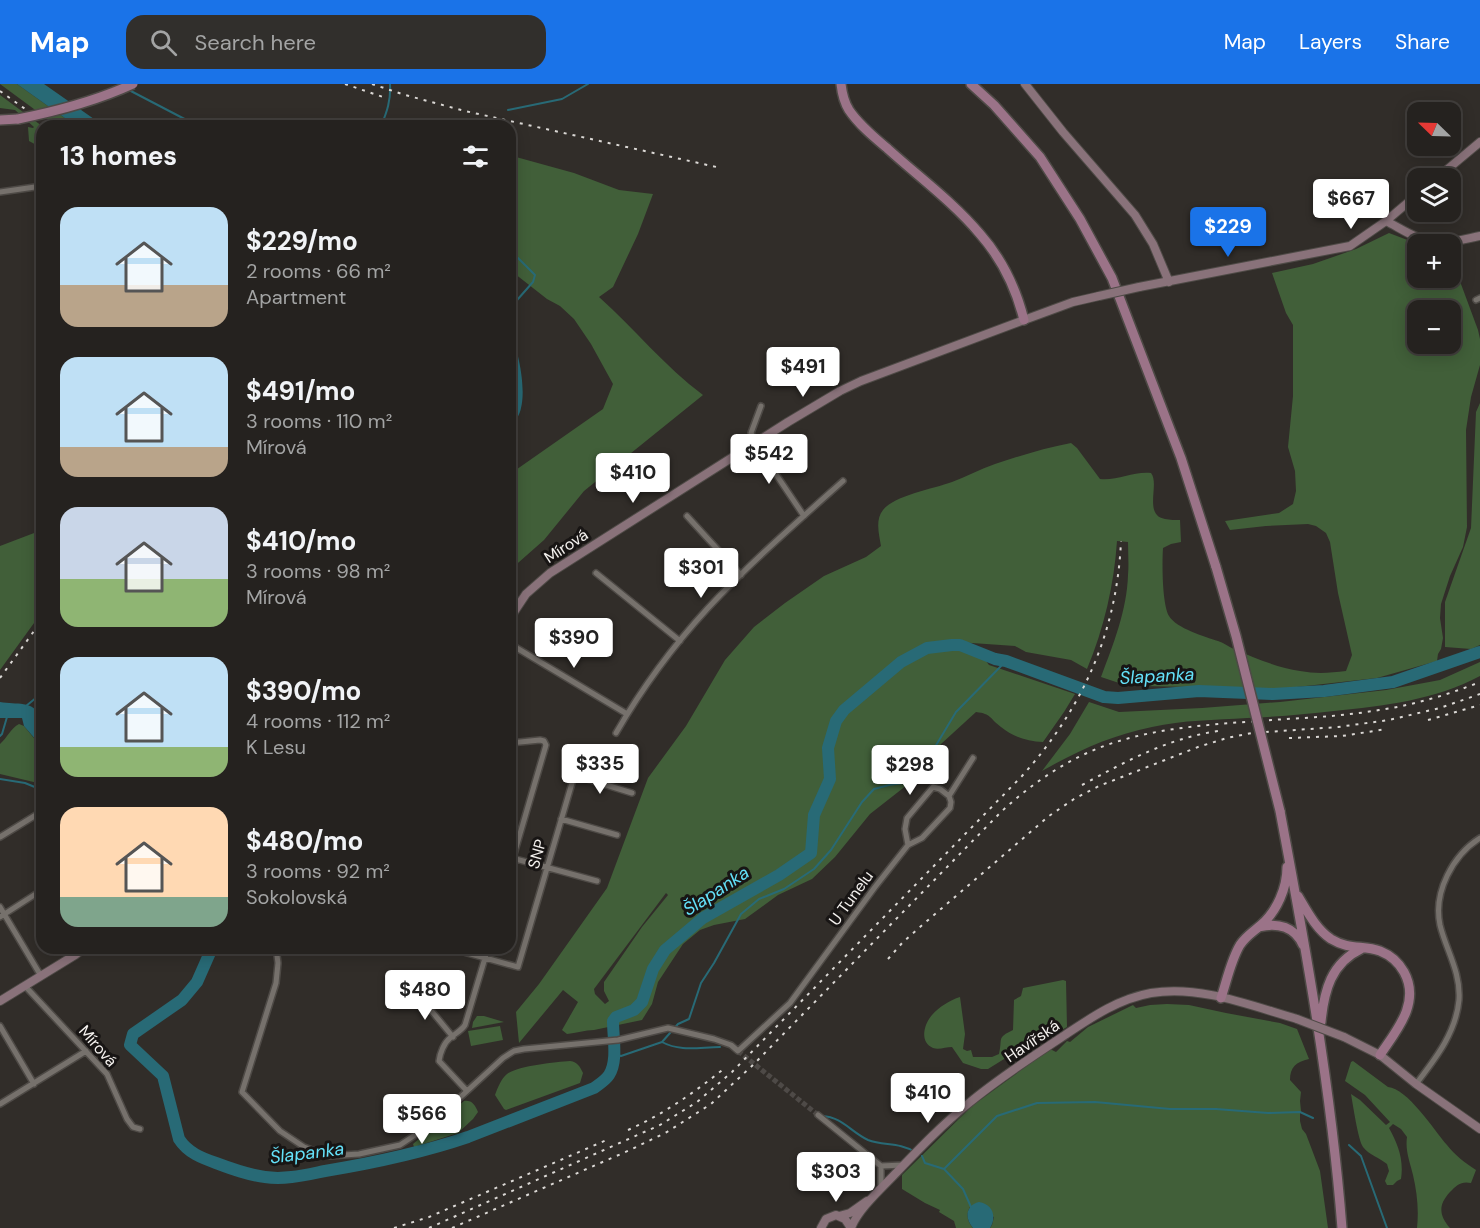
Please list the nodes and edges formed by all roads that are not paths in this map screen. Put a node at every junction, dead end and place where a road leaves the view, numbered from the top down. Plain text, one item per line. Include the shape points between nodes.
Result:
1 (133, 84) edge
2 (841, 84) edge
3 (971, 84) edge
4 (1024, 84) edge
5 (0, 120) edge
6 (1480, 142) edge
7 (1449, 168) edge
8 (36, 187) edge
9 (0, 192) edge
10 (1407, 203) edge
11 (1386, 221) junction
12 (1480, 236) edge
13 (1169, 282) junction
14 (1024, 320) junction
15 (761, 405) dead end
16 (755, 443) junction
17 (843, 482) dead end
18 (687, 516) dead end
19 (804, 516) junction
20 (596, 573) dead end
21 (741, 575) junction
22 (516, 609) edge
23 (680, 641) junction
24 (516, 648) edge
25 (627, 714) junction
26 (616, 733) dead end
27 (516, 742) edge
28 (582, 748) dead end
29 (973, 758) dead end
30 (574, 775) junction
31 (632, 793) dead end
32 (949, 796) junction
33 (1280, 811) junction
34 (36, 815) dead end
35 (561, 819) junction
36 (617, 835) dead end
37 (0, 837) edge
38 (1480, 838) edge
39 (516, 842) edge
40 (908, 845) junction
41 (516, 859) edge
42 (548, 867) junction
43 (597, 881) dead end
44 (1295, 892) junction
45 (36, 895) edge
46 (0, 908) edge
47 (2, 916) edge
48 (1259, 927) junction
49 (1363, 948) junction
50 (76, 954) edge
51 (277, 954) edge
52 (471, 954) edge
53 (486, 954) edge
54 (485, 958) junction
55 (1309, 967) junction
56 (41, 976) junction
57 (26, 986) junction
58 (416, 991) dead end
59 (1221, 998) junction
60 (0, 1001) edge
61 (0, 1026) edge
62 (452, 1037) junction
63 (1320, 1039) junction
64 (86, 1051) junction
65 (1380, 1055) junction
66 (34, 1084) junction
67 (1416, 1084) junction
68 (467, 1091) junction
69 (0, 1104) edge
70 (818, 1115) tunnel mouth
71 (140, 1129) dead end
72 (1480, 1129) edge
73 (904, 1165) junction
74 (881, 1166) junction
75 (881, 1188) junction
76 (873, 1196) junction
77 (839, 1216) junction
78 (821, 1228) edge
79 (851, 1228) edge
80 (1342, 1228) edge

1 - 5 main road, bridge via 81,105
2 - 14 main road via 844,101 853,115 988,243 1009,277
3 - 33 main road, bridge via 1040,157 1112,278 1181,458 1216,567
4 - 13 street via 1135,215
6 - 7 street
8 - 9 street
10 - 11 street, Mírová
11 - 12 street via 1432,242
11 - 13 street, Mírová via 1350,246
13 - 14 street, Mírová, bridge via 1073,302
14 - 16 street, Mírová via 861,381
15 - 16 street via 751,433
16 - 19 street
16 - 22 street, Mírová via 547,575
17 - 19 street
18 - 21 street
19 - 21 street
20 - 23 street
21 - 23 street
23 - 25 street
24 - 25 street
25 - 26 street
27 - 39 street via 540,740 545,747
28 - 30 street, SNP
29 - 32 street, U Tunelu
30 - 31 street
30 - 35 street, SNP
32 - 40 street, U Tunelu via 950,808 922,838
32 - 40 street via 933,787 907,818
33 - 44 main road
33 - 48 main road via 1287,852 1286,878 1278,902
34 - 37 street
35 - 36 street
35 - 42 street, SNP
38 - 67 street via 1455,862 1441,893 1440,925 1457,975 1458,1007 1444,1044
40 - 68 street, U Tunelu via 790,1003 738,1051 714,1039 668,1028 618,1040 524,1048 503,1058
41 - 42 street
42 - 43 street
42 - 54 street, SNP via 518,967
44 - 49 main road via 1328,936 1344,945
44 - 55 main road
45 - 47 street
46 - 47 street
47 - 56 street
48 - 55 main road via 1279,925 1297,934
48 - 59 main road via 1239,947
49 - 63 main road via 1344,961 1330,979
49 - 65 main road via 1392,958 1410,986 1409,1007
50 - 56 street
51 - 68 street via 276,983 242,1092 280,1131 304,1147 328,1156 359,1154 400,1145 430,1125
52 - 54 street
53 - 54 street
54 - 62 street via 465,1025
55 - 63 main road
56 - 57 street
57 - 60 street
57 - 64 street, Mírová
58 - 62 street
59 - 65 street, Havířská, bridge via 1297,1019
59 - 73 street, Havířská via 1172,991 1122,1001 1027,1060 970,1102
61 - 66 street
62 - 68 street via 439,1061
63 - 80 main road
64 - 66 street
64 - 71 street, Mírová via 107,1074 127,1119
65 - 67 street, Havířská
66 - 69 street
67 - 72 street, Havířská
70 - 74 street
73 - 74 street
73 - 75 street, Havířská
74 - 75 street
75 - 76 street, Havířská
76 - 77 street, Havířská
76 - 79 street, Havířská
77 - 78 street, Havířská via 826,1219
77 - 79 street, Havířská

